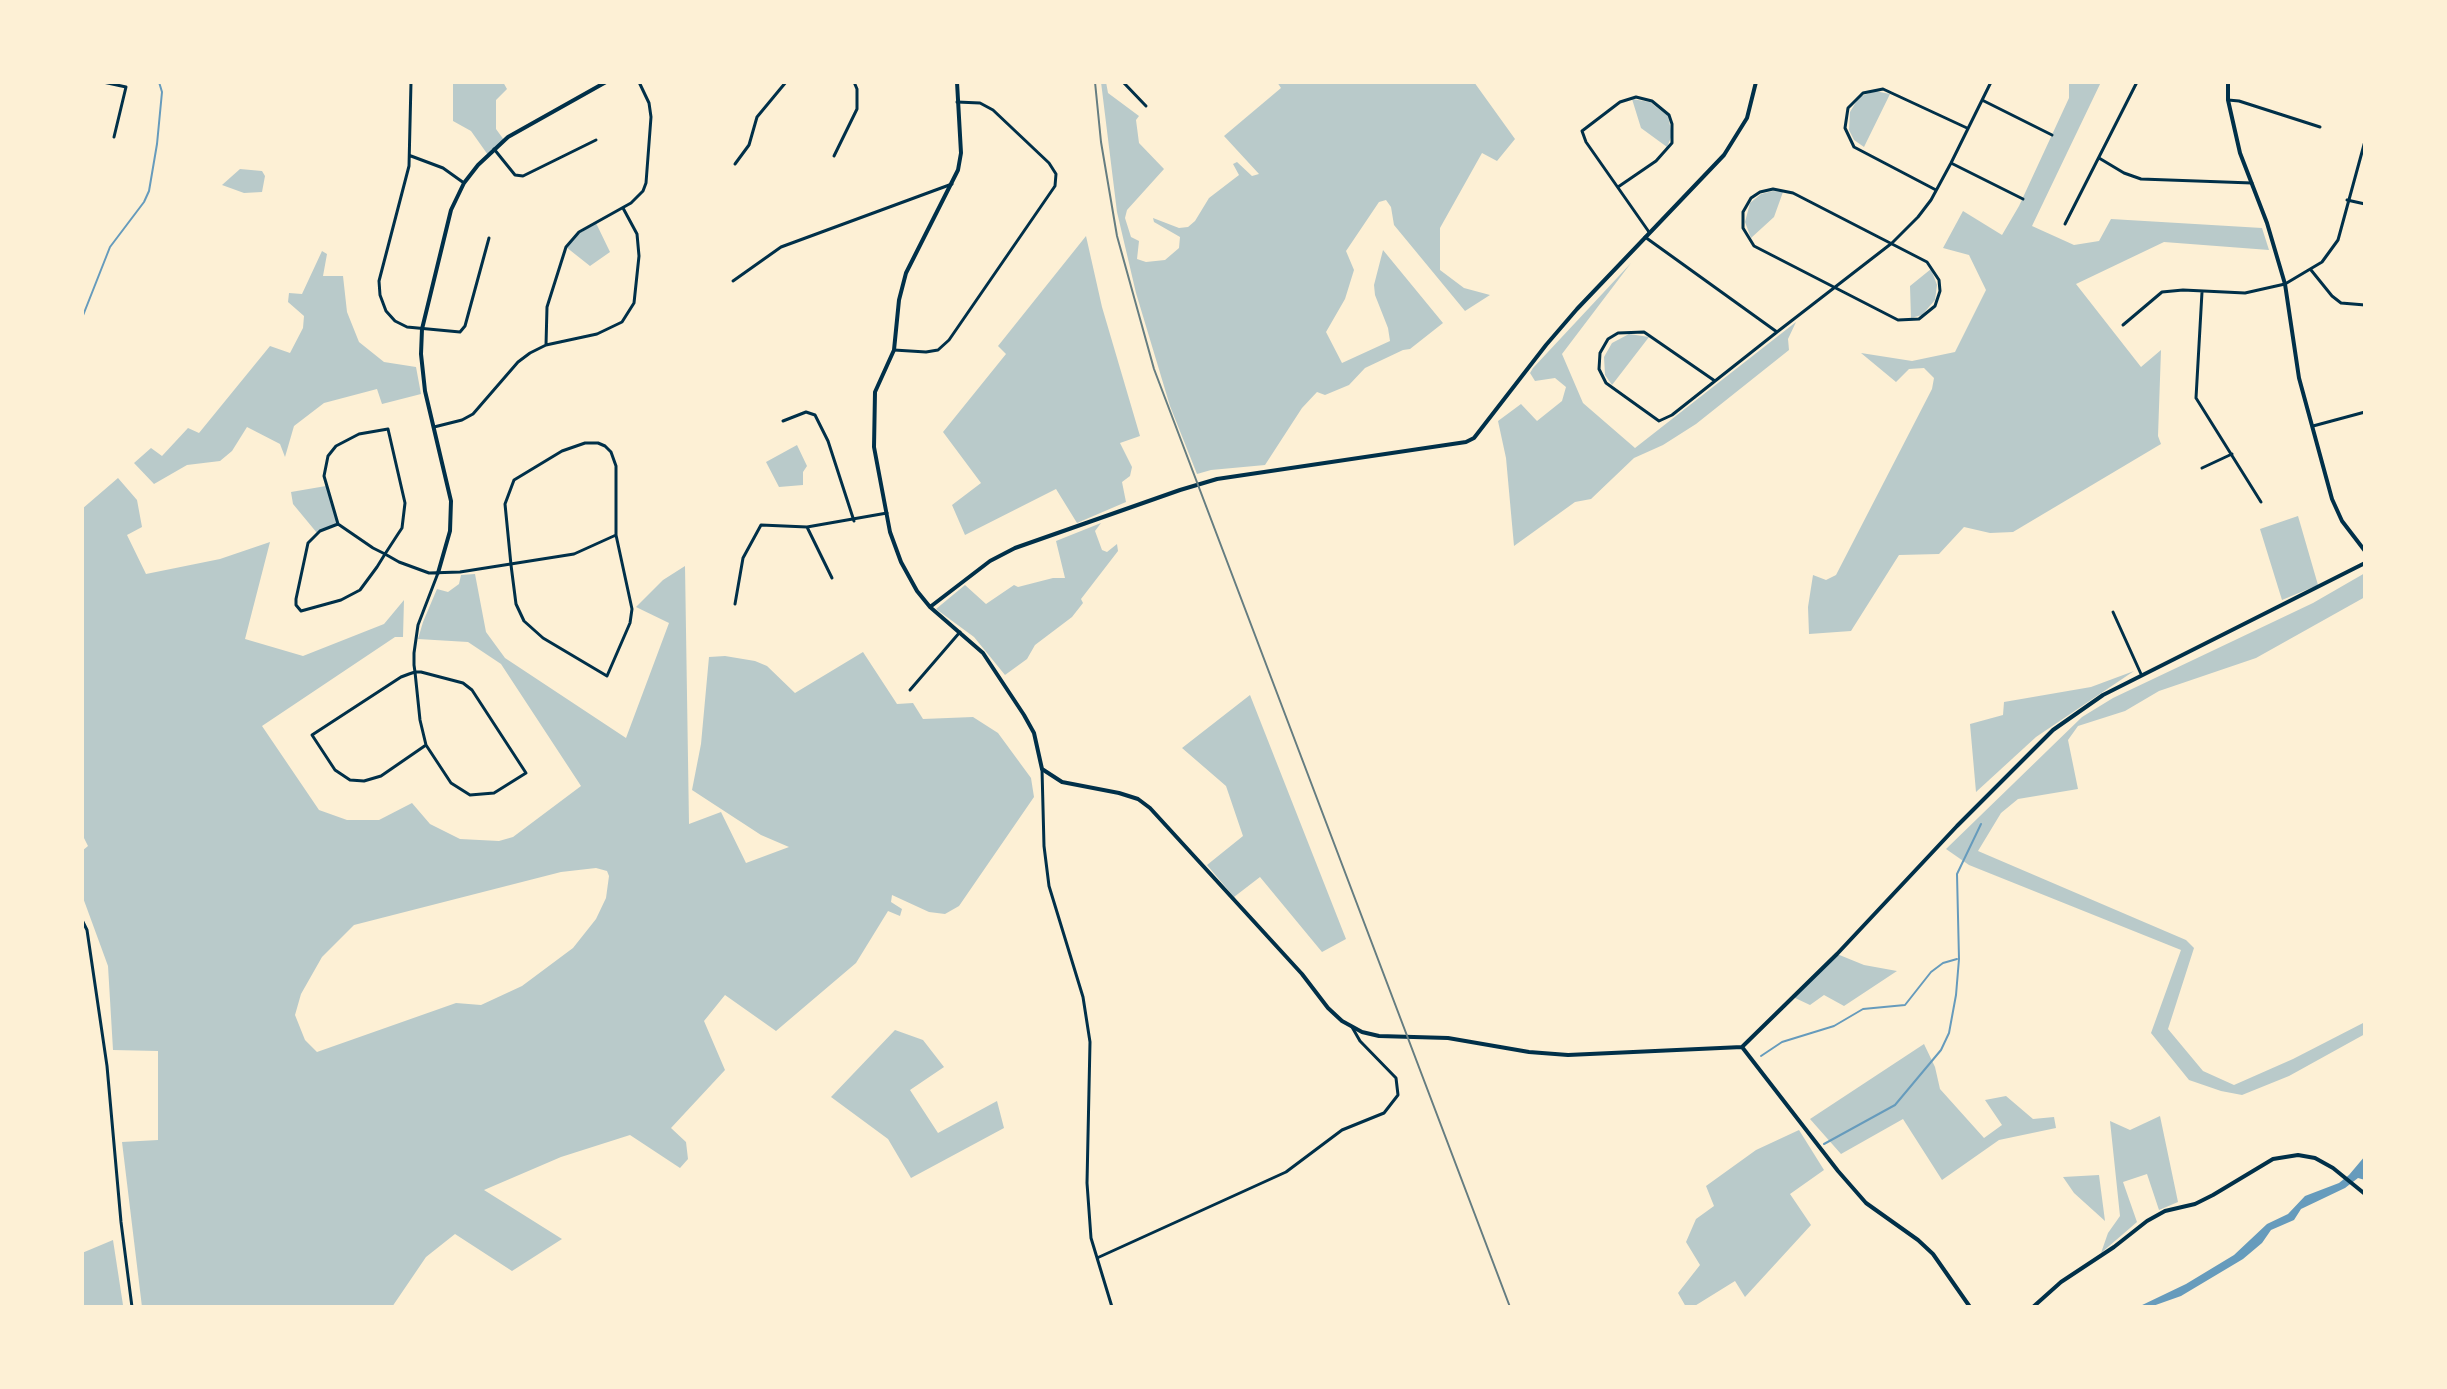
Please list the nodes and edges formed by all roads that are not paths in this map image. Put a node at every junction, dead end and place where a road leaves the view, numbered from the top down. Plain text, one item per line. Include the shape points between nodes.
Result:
1 (103, 82) edge
2 (411, 82) edge
3 (588, 82) edge
4 (606, 82) edge
5 (639, 82) edge
6 (786, 82) edge
7 (854, 82) edge
8 (957, 82) edge
9 (1123, 82) edge
10 (1756, 82) edge
11 (1991, 82) edge
12 (2137, 82) edge
13 (2228, 82) edge
14 (592, 89) junction
15 (1982, 100) junction
16 (2228, 100) junction
17 (957, 102) junction
18 (1146, 106) dead end
19 (2320, 127) dead end
20 (1967, 128) junction
21 (2052, 135) dead end
22 (114, 137) dead end
23 (596, 140) dead end
24 (2365, 141) edge
25 (494, 149) junction
26 (411, 156) junction
27 (834, 156) dead end
28 (2099, 158) junction
29 (1951, 163) junction
30 (735, 164) dead end
31 (464, 183) junction
32 (2252, 183) junction
33 (953, 184) junction
34 (1618, 187) junction
35 (1936, 190) junction
36 (2023, 199) dead end
37 (2347, 200) junction
38 (2365, 204) edge
39 (623, 208) junction
40 (2065, 224) dead end
41 (1647, 234) junction
42 (489, 238) dead end
43 (1892, 243) junction
44 (2311, 270) junction
45 (733, 281) dead end
46 (2285, 284) junction
47 (1834, 287) junction
48 (2202, 292) junction
49 (2365, 305) edge
50 (2123, 325) dead end
51 (424, 329) junction
52 (1777, 332) junction
53 (546, 345) junction
54 (894, 350) junction
55 (1715, 381) junction
56 (2365, 412) edge
57 (783, 421) dead end
58 (2313, 426) junction
59 (434, 427) junction
60 (2232, 454) junction
61 (2202, 468) dead end
62 (2261, 502) dead end
63 (887, 513) junction
64 (854, 521) junction
65 (338, 524) junction
66 (807, 527) junction
67 (616, 535) junction
68 (2365, 551) edge
69 (385, 554) junction
70 (2365, 563) edge
71 (511, 565) junction
72 (438, 573) junction
73 (832, 578) dead end
74 (735, 604) dead end
75 (930, 607) junction
76 (2113, 612) dead end
77 (960, 632) junction
78 (415, 672) junction
79 (2141, 675) junction
80 (910, 690) dead end
81 (426, 745) junction
82 (1042, 769) junction
83 (82, 920) edge
84 (1352, 1027) junction
85 (1742, 1047) junction
86 (2365, 1194) edge
87 (1097, 1258) junction
88 (132, 1307) edge
89 (1112, 1307) edge
90 (1970, 1307) edge
91 (2033, 1307) edge

1 - 22 street via 126,87
2 - 26 street
3 - 14 street
4 - 14 street
5 - 39 street via 651,117 648,169 643,191
6 - 30 street via 757,117 749,145
7 - 27 street via 857,109
8 - 17 street
9 - 18 street
10 - 41 street via 1751,109 1735,141
11 - 15 street
12 - 28 street
13 - 16 street
14 - 25 street
15 - 20 street
15 - 21 street
16 - 19 street
16 - 32 street
17 - 33 street via 961,153
17 - 54 street via 980,103 993,110 1049,163 1055,186 949,340 938,350
20 - 29 street
20 - 35 street via 1883,89 1863,93 1848,108 1845,128 1854,147
23 - 25 street via 523,176 515,175
24 - 37 street
25 - 31 street
26 - 31 street
26 - 51 street via 379,288 382,304 395,321
28 - 32 street via 2141,179
28 - 40 street
29 - 35 street
29 - 36 street
31 - 51 street via 443,234
32 - 46 street
33 - 45 street via 781,247
33 - 54 street via 906,273
34 - 34 street via 1582,131 1629,98 1652,101 1669,115 1673,135 1666,152
34 - 41 street
35 - 43 street
37 - 38 street
37 - 44 street via 2334,247
39 - 53 street via 579,232 566,247 547,307
39 - 53 street via 639,239 630,312 610,329
41 - 52 street
41 - 75 street via 1546,345 1474,438 1217,479 1180,490 1015,548
42 - 51 street via 462,330
43 - 47 street
43 - 47 street via 1927,262 1937,275 1939,296 1928,314 1898,320
43 - 47 street via 1789,191 1767,189 1751,198 1742,222 1750,242
44 - 46 street
44 - 49 street via 2341,303
46 - 48 street via 2236,294
46 - 58 street via 2293,347
47 - 52 street
48 - 50 street via 2162,292
48 - 60 street via 2196,398
51 - 59 street via 423,373
52 - 55 street
53 - 59 street via 518,362 473,414
54 - 63 street via 873,405 874,447
55 - 55 street via 1659,421 1610,387 1599,358 1613,336 1644,332
56 - 58 street
57 - 64 street via 806,412 815,415
58 - 68 street via 2335,509
59 - 72 street via 452,510
60 - 61 street
60 - 62 street
63 - 64 street
63 - 75 street via 894,547
64 - 66 street
65 - 69 street
65 - 69 street via 308,543 298,609 349,597
65 - 69 street via 324,476 328,456 345,440 388,429 405,515
66 - 73 street
66 - 74 street via 761,525 743,558
67 - 71 street via 574,554
67 - 71 street via 614,459 598,443 575,445 514,480 505,504
67 - 71 street via 632,616 607,676 524,621
69 - 72 street
70 - 79 street
71 - 72 street
72 - 78 street via 415,639
75 - 77 street
76 - 79 street
77 - 80 street
77 - 82 street via 983,653 1024,715
78 - 81 street
78 - 81 street via 312,735 335,770 350,780 381,776
78 - 81 street via 472,690 526,773 494,793 470,795 451,783
79 - 85 street via 2053,730
82 - 84 street via 1062,782 1119,793 1150,808 1328,1008
82 - 87 street via 1049,886 1083,997 1090,1042 1087,1183
83 - 88 street via 107,1066
84 - 85 street via 1379,1036 1448,1038 1568,1055
84 - 87 street via 1396,1078 1398,1095 1384,1113 1342,1130 1286,1172
85 - 90 street via 1866,1203 1933,1254
86 - 91 street via 2315,1158 2273,1159 2204,1200 2147,1221
87 - 89 street

